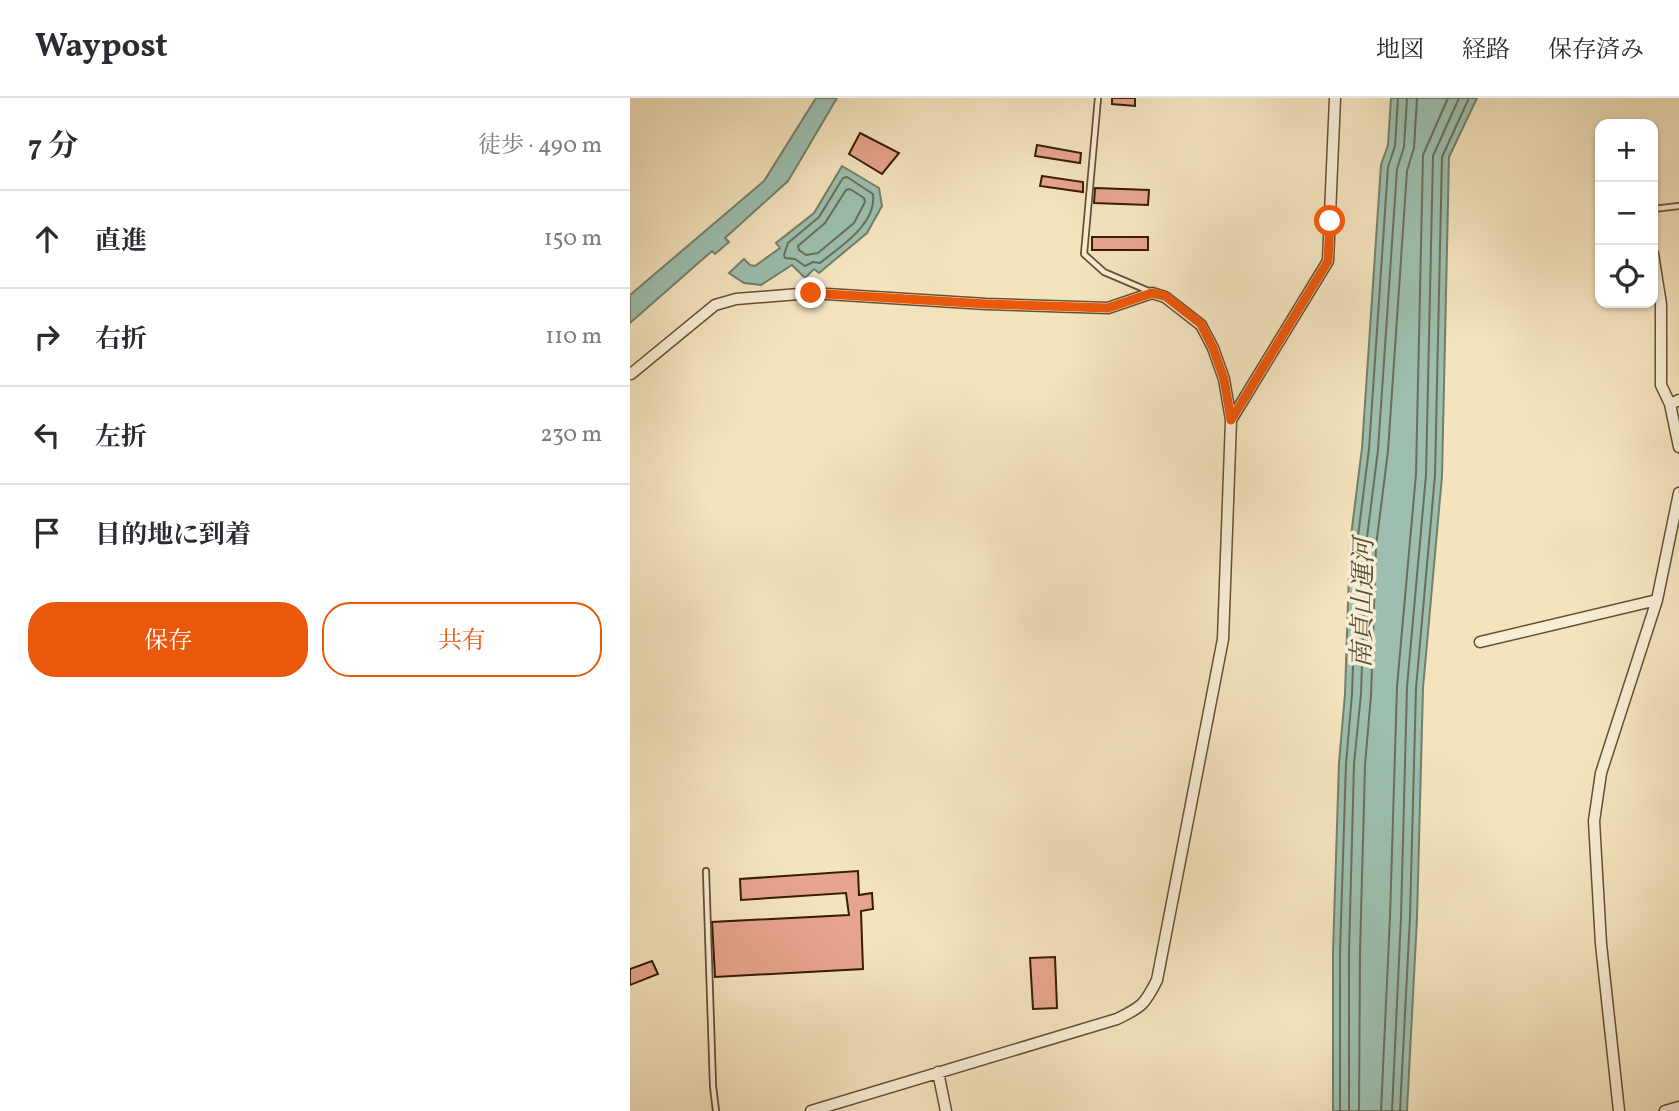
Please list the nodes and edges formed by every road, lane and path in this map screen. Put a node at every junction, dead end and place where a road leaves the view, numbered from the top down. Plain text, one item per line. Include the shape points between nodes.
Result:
1 (1098, 98) edge
2 (1335, 98) edge
3 (1679, 206) edge
4 (1658, 208) edge
5 (1658, 285) edge
6 (1152, 293) junction
7 (630, 373) edge
8 (1675, 402) edge
9 (1231, 420) junction
10 (1679, 447) edge
11 (1679, 493) edge
12 (1657, 600) junction
13 (1480, 642) dead end
14 (706, 871) dead end
15 (938, 1072) junction
16 (1679, 1107) edge
17 (716, 1111) edge
18 (811, 1111) edge
19 (946, 1111) edge
20 (1619, 1111) edge
21 (1665, 1111) edge

1 - 6 lane via 1084,254 1104,272
2 - 9 street via 1328,261
3 - 4 lane
5 - 8 street via 1661,385
6 - 7 street via 1108,308 811,293 736,299 715,305
6 - 9 street via 1165,296 1201,324 1224,379
8 - 10 street
9 - 15 street via 1223,639 1157,979 1147,1001 1116,1019
11 - 12 street
12 - 13 street
12 - 20 street via 1601,773 1594,821 1601,944
14 - 17 lane
15 - 18 street
15 - 19 street
16 - 21 street

